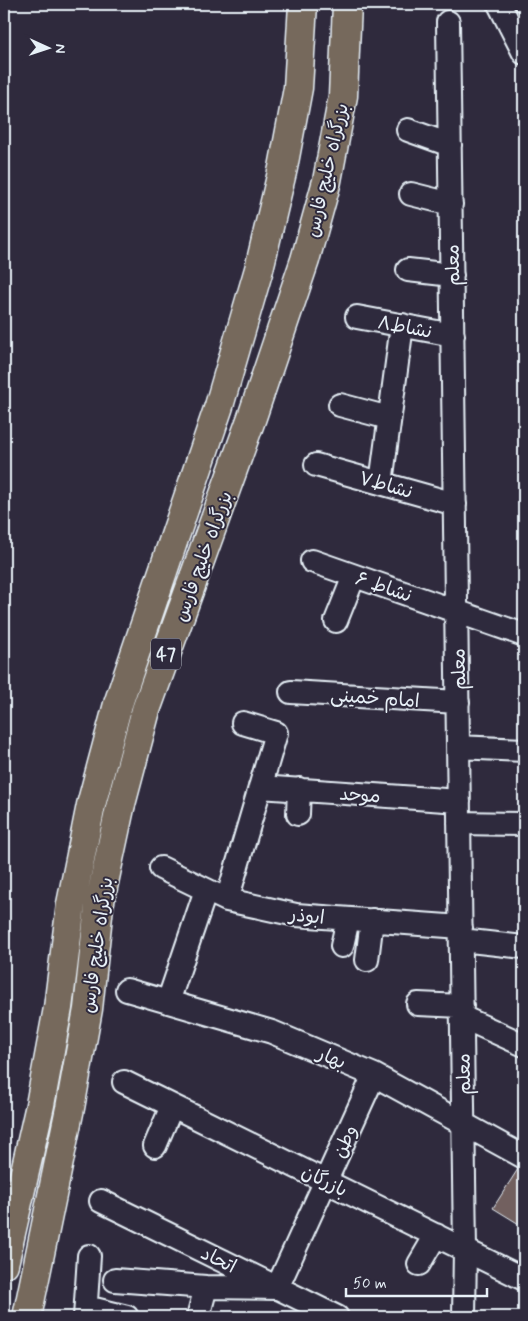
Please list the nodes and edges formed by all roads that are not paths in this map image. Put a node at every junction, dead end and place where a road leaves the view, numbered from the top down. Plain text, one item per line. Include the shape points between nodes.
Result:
1 (303, 4) edge
2 (348, 4) edge
3 (499, 4) edge
4 (448, 22) dead end
5 (524, 53) edge
6 (408, 130) dead end
7 (450, 145) junction
8 (410, 194) dead end
9 (451, 204) junction
10 (408, 270) dead end
11 (452, 275) junction
12 (357, 317) dead end
13 (402, 325) junction
14 (453, 335) junction
15 (340, 405) dead end
16 (389, 418) junction
17 (316, 465) dead end
18 (381, 483) junction
19 (455, 504) junction
20 (312, 561) dead end
21 (354, 576) junction
22 (457, 612) junction
23 (336, 621) dead end
24 (524, 635) edge
25 (291, 692) dead end
26 (458, 702) junction
27 (243, 723) dead end
28 (458, 747) junction
29 (524, 750) edge
30 (260, 787) junction
31 (299, 789) junction
32 (459, 812) junction
33 (298, 814) dead end
34 (524, 824) edge
35 (161, 868) dead end
36 (206, 890) junction
37 (227, 900) junction
38 (348, 919) junction
39 (372, 920) junction
40 (461, 933) junction
41 (342, 946) dead end
42 (524, 947) edge
43 (367, 960) dead end
44 (127, 990) dead end
45 (168, 1002) junction
46 (418, 1004) dead end
47 (462, 1012) junction
48 (524, 1045) edge
49 (374, 1075) junction
50 (124, 1082) dead end
51 (172, 1106) junction
52 (463, 1124) junction
53 (155, 1146) dead end
54 (524, 1157) edge
55 (326, 1181) junction
56 (101, 1201) dead end
57 (436, 1235) junction
58 (465, 1249) junction
59 (89, 1256) dead end
60 (4, 1264) edge
61 (419, 1264) dead end
62 (524, 1279) edge
63 (115, 1280) dead end
64 (206, 1287) junction
65 (277, 1288) junction
66 (85, 1312) edge
67 (26, 1317) edge
68 (127, 1317) edge
69 (198, 1317) edge
70 (337, 1317) edge
71 (464, 1317) edge

1 - 60 highway, بزرگراه خلیج فارس / 47 via 298,88 259,269 219,406 118,704 91,805 71,904 51,1046
2 - 67 highway, بزرگراه خلیج فارس / 47 via 343,96 327,181 252,417 146,710 120,808 100,906 88,1009 70,1108
3 - 5 street
4 - 7 street, معلم
6 - 7 street
7 - 9 street, معلم
8 - 9 street
9 - 11 street, معلم
10 - 11 street
11 - 14 street, معلم
12 - 13 street, نشاط۸
13 - 14 street, نشاط۸
13 - 16 street
14 - 19 street, معلم
15 - 16 street
16 - 18 street
17 - 18 street, نشاط۷
18 - 19 street, نشاط۷
19 - 22 street, معلم
20 - 21 street, نشاط ۶
21 - 22 street, نشاط ۶
21 - 23 street
22 - 24 street, نشاط ۶
22 - 26 street, معلم
25 - 26 street, امام خمینی
26 - 28 street, معلم
27 - 30 street via 276,733
28 - 29 street
28 - 32 street, معلم
30 - 31 street, موحد
30 - 37 street
31 - 32 street, موحد
31 - 33 street
32 - 34 street, موحد
32 - 40 street, معلم
35 - 36 street, ابوذر
36 - 37 street, ابوذر
36 - 45 street
37 - 38 street, ابوذر via 296,915
38 - 39 street, ابوذر
38 - 41 street
39 - 40 street, ابوذر
39 - 43 street
40 - 42 street, ابوذر
40 - 47 street, معلم
44 - 45 street, بهار
45 - 49 street, بهار via 272,1032
46 - 47 street
47 - 48 street
47 - 52 street, معلم
49 - 52 street, بهار
49 - 55 street, وطن
50 - 51 street, بازرگان
51 - 53 street
51 - 55 street, بازرگان
52 - 54 street, بهار
52 - 58 street, معلم
55 - 57 street, بازرگان
55 - 65 street, وطن
56 - 65 street, اتحاد
57 - 58 street, بازرگان
57 - 61 street
58 - 62 street, بازرگان
58 - 71 street, معلم
59 - 66 street
63 - 64 street
64 - 65 street
64 - 69 street
65 - 70 street, اتحاد
66 - 68 street

